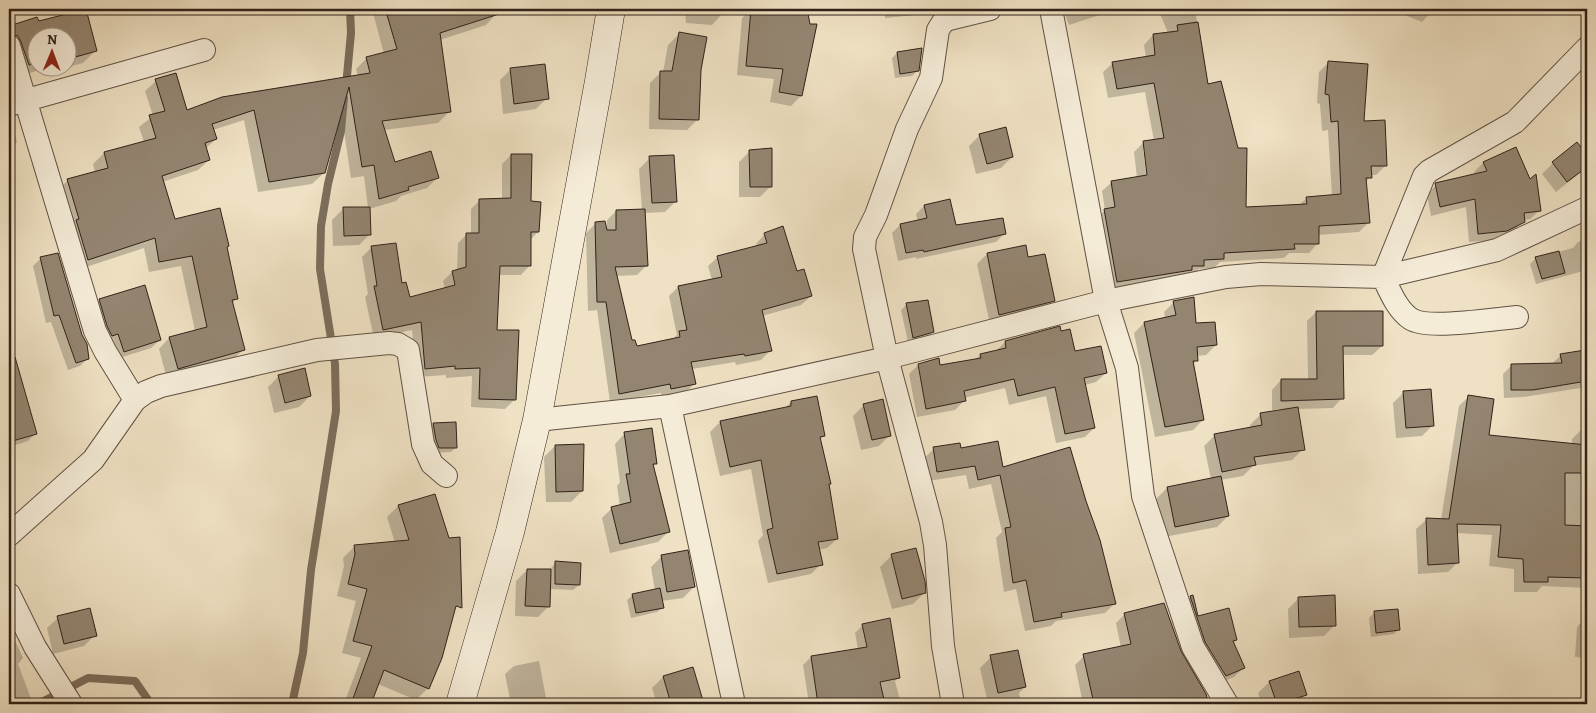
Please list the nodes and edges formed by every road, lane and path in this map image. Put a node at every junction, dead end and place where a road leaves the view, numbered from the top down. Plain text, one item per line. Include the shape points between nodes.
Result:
1 (611, 9) edge
2 (990, 9) edge
3 (1051, 9) edge
4 (9, 46) edge
5 (1587, 48) edge
6 (204, 50) dead end
7 (17, 103) edge
8 (1587, 208) edge
9 (1383, 278) junction
10 (1106, 301) junction
11 (1517, 317) dead end
12 (887, 358) junction
13 (136, 400) junction
14 (670, 406) junction
15 (537, 420) junction
16 (446, 476) dead end
17 (9, 535) edge
18 (9, 594) edge
19 (71, 704) edge
20 (460, 704) edge
21 (734, 704) edge
22 (953, 704) edge
23 (1227, 704) edge

1 - 15 main road
2 - 12 street via 943,22 938,30 931,78 907,129 865,237 864,249
3 - 10 street
4 - 7 street
5 - 9 street via 1516,122 1424,176
6 - 7 street
7 - 13 street via 95,330
8 - 9 street via 1497,250
9 - 10 street via 1242,274
9 - 11 street via 1402,310 1419,322 1434,324
10 - 12 street
10 - 23 street via 1127,368 1143,496 1193,647
12 - 14 street
12 - 22 street via 931,522 943,646
13 - 16 street via 161,386 317,350 398,344 408,350 423,444 432,464
13 - 17 street via 93,460
14 - 15 street
14 - 21 street
15 - 20 main road via 510,532
18 - 19 street via 35,647

